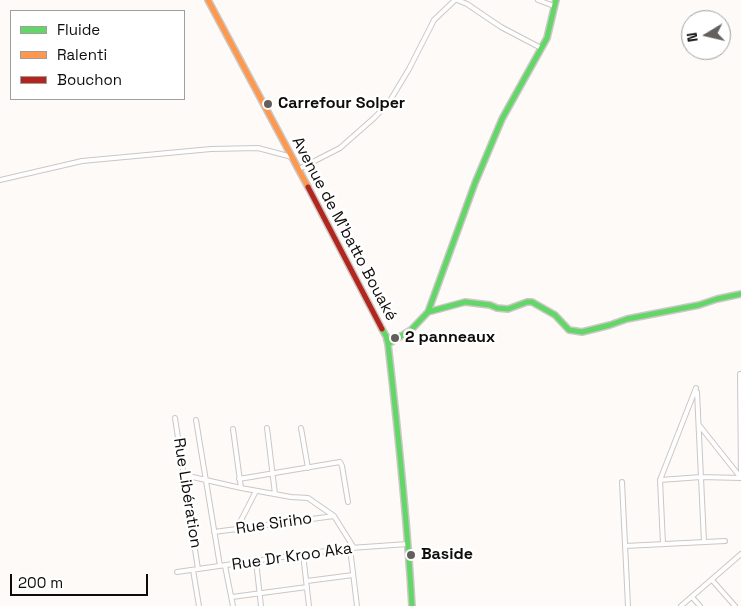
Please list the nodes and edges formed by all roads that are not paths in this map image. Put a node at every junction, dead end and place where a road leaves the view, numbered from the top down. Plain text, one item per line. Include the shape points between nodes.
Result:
1 (208, 0) edge
2 (456, 0) edge
3 (538, 0) edge
4 (556, 0) edge
5 (554, 6) junction
6 (541, 48) junction
7 (292, 157) junction
8 (299, 170) junction
9 (0, 180) edge
10 (741, 294) edge
11 (428, 312) junction
12 (388, 344) junction
13 (740, 374) edge
14 (175, 418) dead end
15 (196, 420) dead end
16 (698, 424) junction
17 (267, 428) dead end
18 (301, 428) dead end
19 (233, 429) dead end
20 (308, 468) junction
21 (273, 473) junction
22 (184, 475) junction
23 (701, 477) junction
24 (741, 478) edge
25 (240, 479) junction
26 (205, 480) junction
27 (660, 480) junction
28 (622, 482) dead end
29 (241, 488) junction
30 (256, 491) junction
31 (275, 494) junction
32 (348, 502) dead end
33 (334, 516) junction
34 (236, 530) junction
35 (214, 532) junction
36 (725, 540) dead end
37 (704, 542) junction
38 (408, 544) junction
39 (663, 544) junction
40 (625, 546) junction
41 (352, 548) junction
42 (303, 554) junction
43 (741, 555) edge
44 (256, 561) junction
45 (222, 566) junction
46 (195, 569) junction
47 (177, 572) dead end
48 (353, 575) junction
49 (712, 580) junction
50 (307, 581) junction
51 (307, 587) junction
52 (260, 594) junction
53 (232, 597) junction
54 (692, 597) junction
55 (199, 606) edge
56 (233, 606) edge
57 (261, 606) edge
58 (309, 606) edge
59 (356, 606) edge
60 (412, 606) edge
61 (628, 606) edge
62 (682, 606) edge
63 (700, 606) edge
64 (735, 606) edge

1 - 7 street, Avenue de M'batto Bouaké
2 - 6 street
2 - 8 street via 434,20 388,104 340,148
3 - 5 street
4 - 5 street
5 - 6 street via 547,38
6 - 11 street via 502,119
7 - 8 street, Avenue de M'batto Bouaké
7 - 9 street via 258,148 211,149 82,161
8 - 12 street, Avenue de M'batto Bouaké via 380,322
10 - 11 street via 582,332 569,330 532,302 497,308 466,302
11 - 12 street via 411,330
12 - 38 street, Avenue de M'batto Bouaké
13 - 24 street
14 - 22 street, Rue Libération
15 - 26 street
16 - 23 street
16 - 24 street
16 - 27 street via 696,388
17 - 21 street
18 - 20 street
19 - 25 street
20 - 21 street
20 - 32 street via 340,462
21 - 25 street
21 - 31 street
22 - 26 street
22 - 46 street, Rue Libération
23 - 24 street
23 - 27 street
23 - 37 street
25 - 29 street
26 - 29 street
26 - 35 street
27 - 39 street
28 - 40 street
29 - 30 street
30 - 31 street
30 - 34 street
31 - 33 street via 308,498
33 - 34 street, Rue Siriho
33 - 41 street
34 - 35 street, Rue Siriho
35 - 45 street
36 - 37 street
37 - 39 street
38 - 41 street, Rue Dr Kroo Aka
38 - 60 street, Avenue de M'batto Bouaké
39 - 40 street
40 - 61 street
41 - 42 street, Rue Dr Kroo Aka
41 - 48 street
42 - 44 street, Rue Dr Kroo Aka
42 - 50 street
43 - 49 street
44 - 45 street, Rue Dr Kroo Aka
44 - 52 street
45 - 46 street, Rue Dr Kroo Aka
45 - 53 street
46 - 47 street, Rue Dr Kroo Aka
46 - 55 street, Rue Libération
48 - 50 street
48 - 59 street
49 - 54 street
49 - 64 street
50 - 51 street
51 - 52 street
51 - 58 street
52 - 53 street
52 - 57 street
53 - 56 street
54 - 62 street
54 - 63 street

